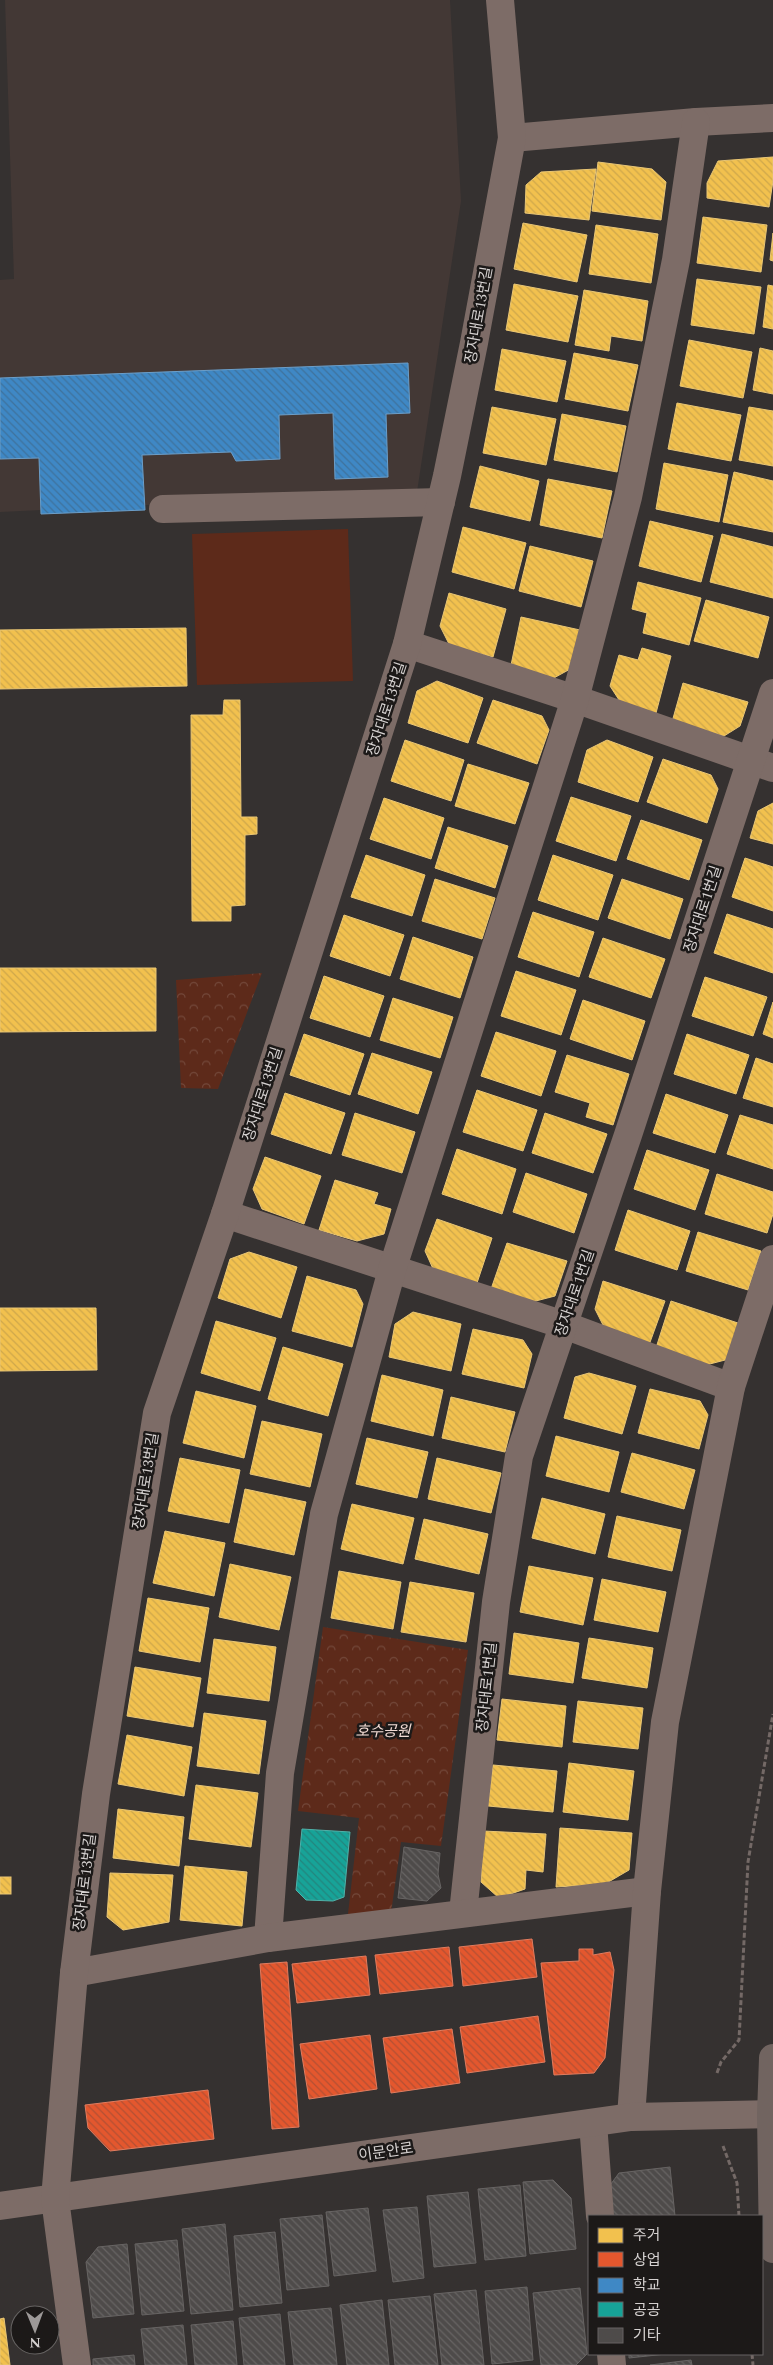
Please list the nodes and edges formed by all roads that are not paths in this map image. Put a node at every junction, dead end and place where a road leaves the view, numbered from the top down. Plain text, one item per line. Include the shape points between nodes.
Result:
1 (500, 0) edge
2 (773, 118) edge
3 (696, 122) junction
4 (512, 138) junction
5 (441, 502) junction
6 (162, 509) dead end
7 (407, 644) junction
8 (773, 693) edge
9 (575, 699) junction
10 (763, 764) edge
11 (225, 1214) junction
12 (773, 1259) edge
13 (392, 1270) junction
14 (564, 1325) junction
15 (731, 1387) junction
16 (647, 1891) junction
17 (463, 1913) junction
18 (268, 1938) junction
19 (74, 1973) junction
20 (773, 2058) edge
21 (772, 2114) edge
22 (631, 2117) junction
23 (592, 2123) junction
24 (55, 2199) junction
25 (0, 2206) edge
26 (600, 2215) edge
27 (773, 2249) edge
28 (77, 2365) edge

1 - 4 street, 장자대로13번길
2 - 3 street
3 - 4 street
3 - 9 street via 676,260 628,497
4 - 5 street, 장자대로13번길
5 - 6 street
5 - 7 street, 장자대로13번길
7 - 9 street
7 - 11 street, 장자대로13번길
8 - 10 street, 장자대로1번길
9 - 10 street
9 - 13 street
10 - 14 street, 장자대로1번길
11 - 13 street
11 - 19 street, 장자대로13번길 via 157,1413 96,1794
12 - 15 street
13 - 14 street
13 - 18 street via 324,1514 280,1773
14 - 15 street
14 - 17 street, 장자대로1번길 via 519,1456 496,1602
15 - 16 street via 666,1722
16 - 17 street
16 - 22 street
17 - 18 street
18 - 19 street
19 - 24 street, 장자대로13번길
20 - 21 main road
21 - 22 street, 이문안로
21 - 27 main road
22 - 23 street, 이문안로
23 - 24 street, 이문안로
23 - 26 street
24 - 25 street, 이문안로
24 - 28 street, 장자대로13번길

